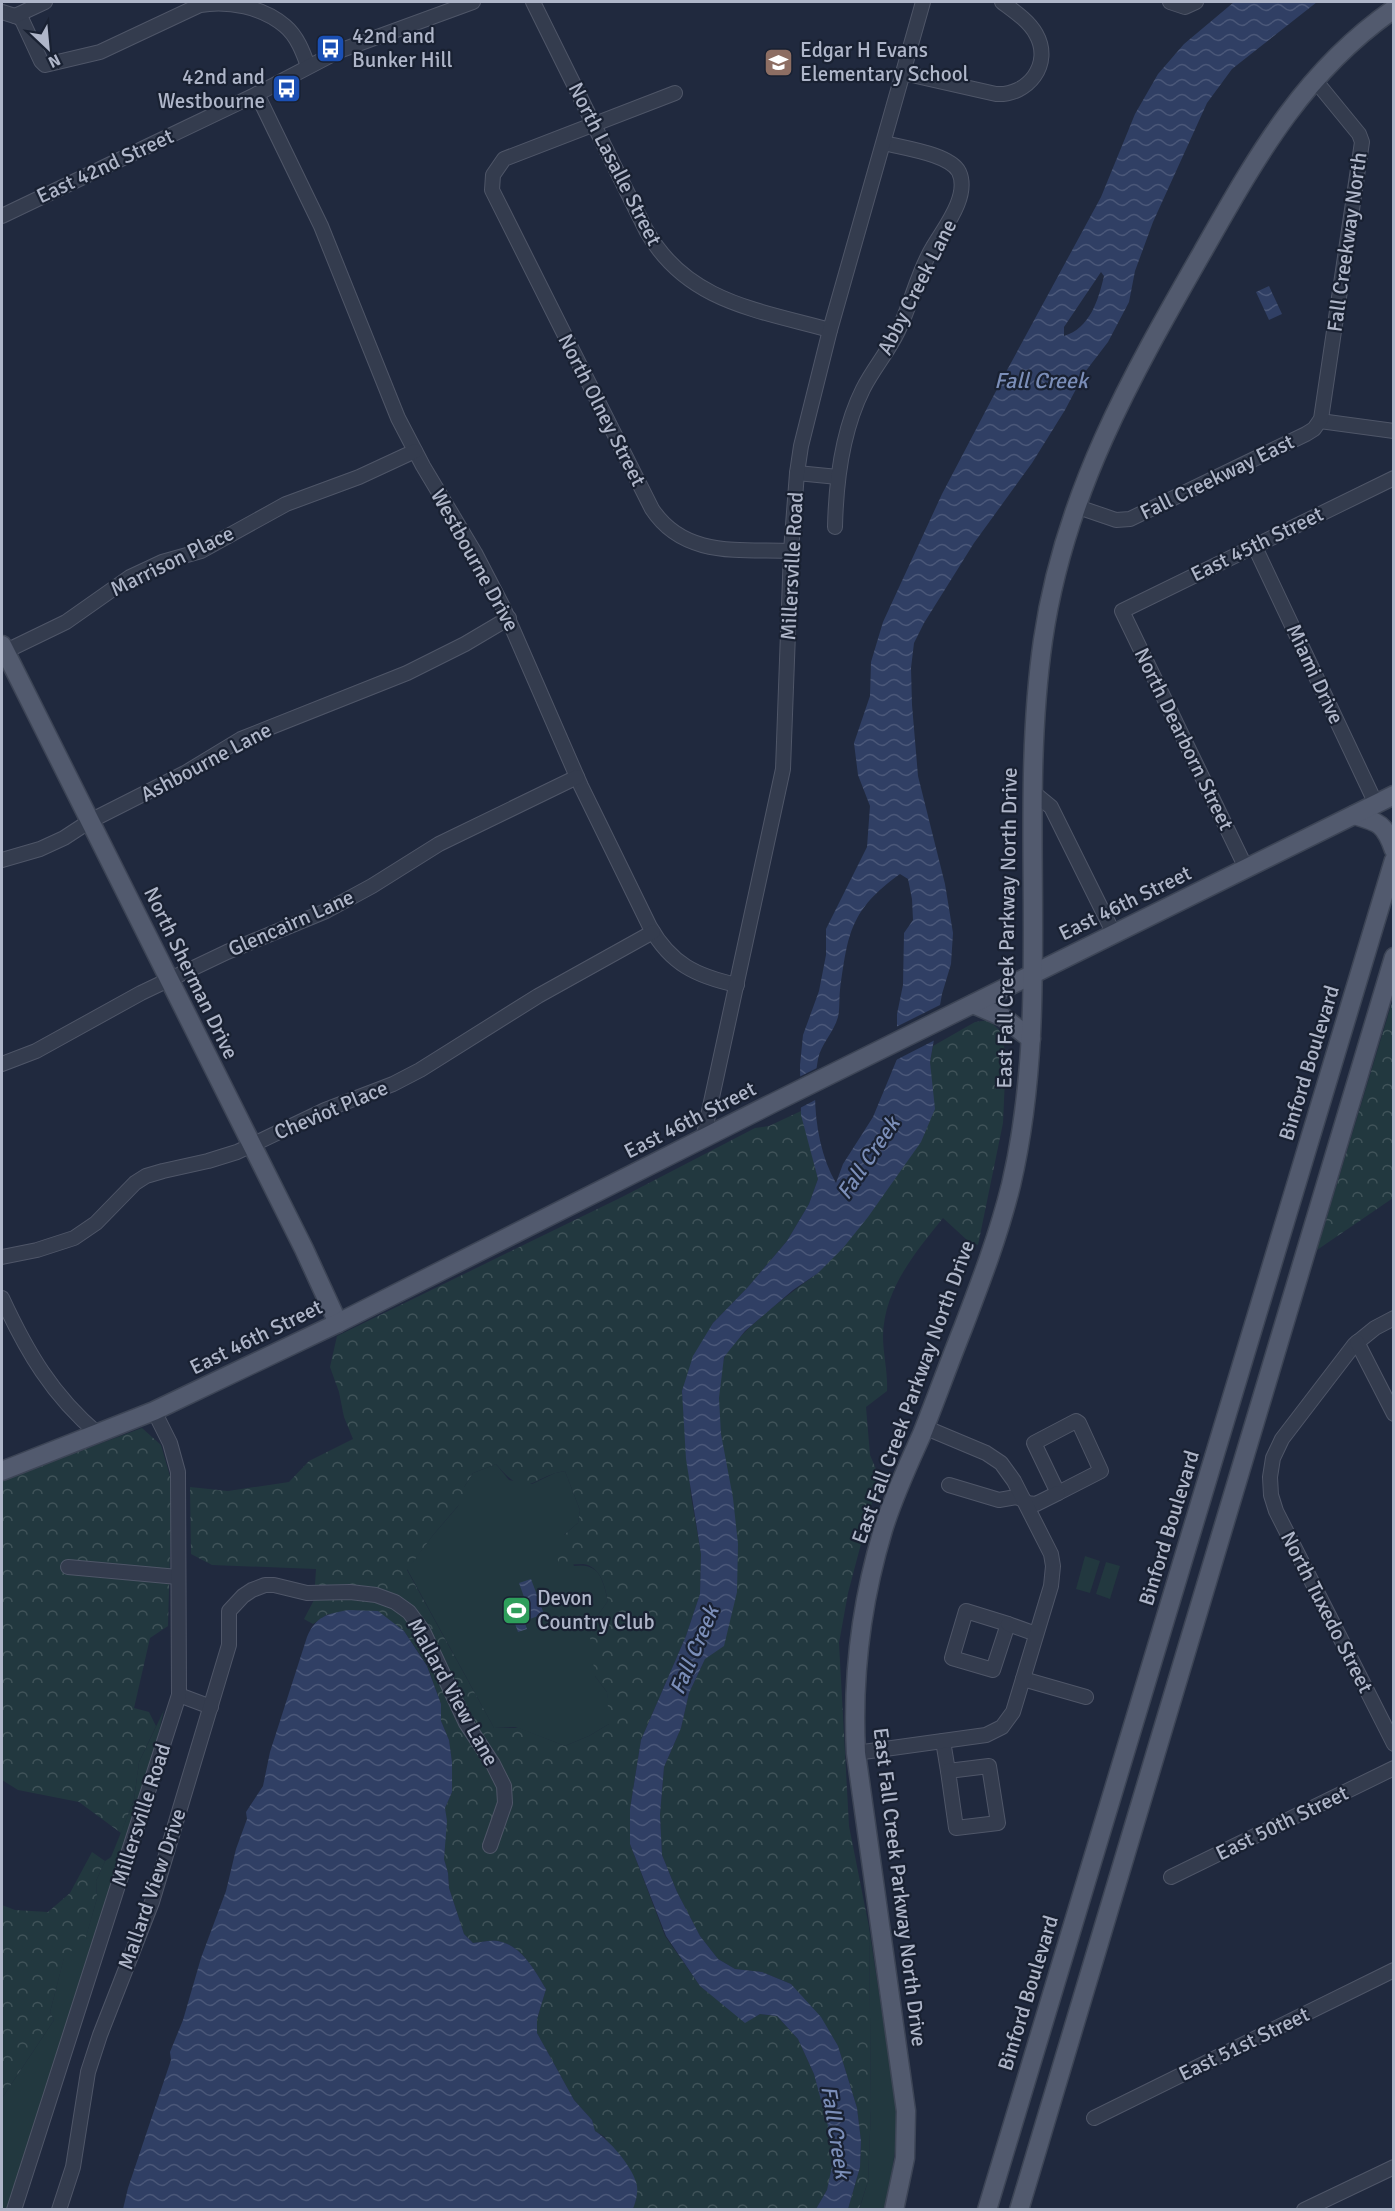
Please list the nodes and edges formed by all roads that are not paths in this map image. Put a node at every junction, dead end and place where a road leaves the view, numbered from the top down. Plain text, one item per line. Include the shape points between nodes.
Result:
1 (45, 2) edge
2 (473, 2) edge
3 (533, 2) edge
4 (923, 2) edge
5 (1002, 2) edge
6 (1196, 2) edge
7 (1174, 4) edge
8 (1394, 9) edge
9 (8, 14) edge
10 (308, 66) junction
11 (903, 73) junction
12 (1314, 79) junction
13 (675, 93) dead end
14 (257, 94) junction
15 (594, 124) junction
16 (884, 143) junction
17 (2, 216) edge
18 (830, 330) junction
19 (1320, 421) junction
20 (1394, 431) edge
21 (415, 451) junction
22 (797, 473) junction
23 (838, 477) junction
24 (1392, 484) edge
25 (1075, 506) junction
26 (835, 527) dead end
27 (1254, 545) junction
28 (791, 552) junction
29 (1122, 610) joint
30 (509, 618) junction
31 (2, 650) edge
32 (577, 777) junction
33 (1034, 793) junction
34 (1394, 795) edge
35 (1376, 804) junction
36 (1354, 815) junction
37 (90, 821) junction
38 (1394, 850) edge
39 (2, 860) edge
40 (1394, 860) edge
41 (1246, 868) junction
42 (653, 932) junction
43 (1114, 934) junction
44 (1394, 957) edge
45 (1033, 974) junction
46 (169, 980) junction
47 (737, 985) junction
48 (966, 1008) junction
49 (1031, 1039) junction
50 (2, 1064) edge
51 (704, 1139) junction
52 (251, 1145) junction
53 (2, 1257) edge
54 (2, 1298) edge
55 (1394, 1318) edge
56 (338, 1323) junction
57 (1357, 1342) junction
58 (154, 1411) junction
59 (1394, 1414) edge
60 (924, 1426) junction
61 (98, 1434) junction
62 (2, 1471) edge
63 (949, 1485) dead end
64 (1058, 1493) junction
65 (1025, 1502) junction
66 (68, 1567) dead end
67 (178, 1577) junction
68 (265, 1585) joint
69 (1008, 1623) junction
70 (1036, 1634) junction
71 (1023, 1679) junction
72 (179, 1695) junction
73 (1086, 1697) dead end
74 (211, 1707) junction
75 (943, 1741) junction
76 (1394, 1744) edge
77 (856, 1753) junction
78 (1394, 1768) edge
79 (948, 1772) junction
80 (490, 1846) dead end
81 (1171, 1877) dead end
82 (1394, 1970) edge
83 (1094, 2118) dead end
84 (1394, 2167) edge
85 (14, 2210) edge
86 (59, 2210) edge
87 (894, 2210) edge
88 (987, 2210) edge
89 (1019, 2210) edge
90 (1305, 2210) edge

1 - 9 street
2 - 10 street, East 42nd Street
3 - 15 street, North Lasalle Street
4 - 11 street, Millersville Road
5 - 11 street via 1033,29 1041,44 1040,66 1025,87 996,94
6 - 7 street via 1185,7
8 - 12 main road, East Fall Creek Parkway North Drive via 1361,33
9 - 10 street via 22,20 45,66 100,52 201,5 234,4 285,25
10 - 14 street, East 42nd Street
11 - 16 street, Millersville Road
12 - 19 street, Fall Creekway North via 1362,142
12 - 25 main road, East Fall Creek Parkway North Drive via 1247,174 1148,348 1106,431
13 - 15 street
14 - 17 street, East 42nd Street
14 - 21 street, Westbourne Drive via 317,218 383,385
15 - 18 street, North Lasalle Street via 653,241 685,278 726,301
15 - 28 street, North Olney Street via 499,164 492,188 495,198 660,519 679,536 699,545
16 - 18 street, Millersville Road
16 - 23 street, Abby Creek Lane via 950,162 960,174 961,186 953,215 922,267 898,332 859,396
18 - 22 street, Millersville Road
19 - 20 street
19 - 25 street, Fall Creekway East via 1306,434 1130,519 1116,520
21 - 30 street, Westbourne Drive
21 - 31 street, Marrison Place via 365,475 286,504 201,551 162,562 130,577 66,622
22 - 23 street
22 - 28 street, Millersville Road
23 - 26 street, Abby Creek Lane
24 - 27 street, East 45th Street
25 - 33 main road, East Fall Creek Parkway North Drive via 1054,580 1043,640
27 - 29 street, East 45th Street
27 - 35 street, Miami Drive
28 - 47 street, Millersville Road via 783,769
29 - 41 street, North Dearborn Street
30 - 32 street, Westbourne Drive
30 - 37 street, Ashbourne Lane via 407,673 241,739 179,777
31 - 37 main road, North Sherman Drive
32 - 42 street, Westbourne Drive
32 - 46 street, Glencairn Lane via 439,844 326,911
33 - 43 street via 1051,807
33 - 45 main road, East Fall Creek Parkway North Drive
34 - 35 main road, East 46th Street
35 - 36 main road, East 46th Street
36 - 38 main road via 1382,826
36 - 41 main road, East 46th Street
37 - 39 street, Ashbourne Lane via 48,846
37 - 46 main road, North Sherman Drive
40 - 88 main road, Binford Boulevard
41 - 43 main road, East 46th Street
42 - 47 street, Westbourne Drive via 668,953 685,966 708,978
42 - 52 street, Cheviot Place via 538,996 420,1071
43 - 45 main road, East 46th Street
44 - 89 main road
45 - 48 main road, East 46th Street
45 - 49 main road, East Fall Creek Parkway North Drive
46 - 50 street, Glencairn Lane via 36,1051
46 - 52 main road, North Sherman Drive
47 - 51 street, Millersville Road
48 - 49 main road via 1003,1017
48 - 51 main road, East 46th Street
49 - 60 main road, East Fall Creek Parkway North Drive via 1025,1107 1010,1187 985,1268
51 - 56 main road, East 46th Street
52 - 53 street, Cheviot Place via 216,1159 146,1176 74,1238
52 - 56 main road, North Sherman Drive
54 - 61 street via 25,1346 56,1392
55 - 57 street
56 - 58 main road, East 46th Street
57 - 59 street
57 - 76 street, North Tuxedo Street via 1282,1439 1273,1458 1271,1494 1276,1511
58 - 61 main road, East 46th Street
58 - 67 street, Millersville Road via 170,1443 178,1472
60 - 65 street via 998,1460
60 - 77 main road, East Fall Creek Parkway North Drive via 886,1520 868,1587 856,1676
61 - 62 main road, East 46th Street
63 - 65 street via 999,1500 1016,1497
64 - 64 street via 1101,1471 1076,1421 1034,1443
64 - 65 street via 1036,1504
65 - 70 street via 1053,1566
66 - 67 street
67 - 72 street, Millersville Road
68 - 74 street, Mallard View Drive via 243,1596 229,1611 229,1645
68 - 80 street, Mallard View Lane via 307,1593 376,1595 395,1602 414,1618 466,1723 504,1786 505,1803
69 - 69 street via 966,1611 952,1658 993,1670
69 - 70 street
70 - 71 street
71 - 73 street
71 - 75 street via 1013,1712 1002,1726 986,1735
72 - 74 street
72 - 85 street, Millersville Road
74 - 86 street, Mallard View Drive via 152,1902 99,2035 88,2072 73,2167
75 - 77 street
75 - 79 street
77 - 87 main road, East Fall Creek Parkway North Drive via 905,2098 905,2158
78 - 81 street, East 50th Street
79 - 79 street via 989,1766 998,1823 957,1828
82 - 83 street, East 51st Street
84 - 90 street

